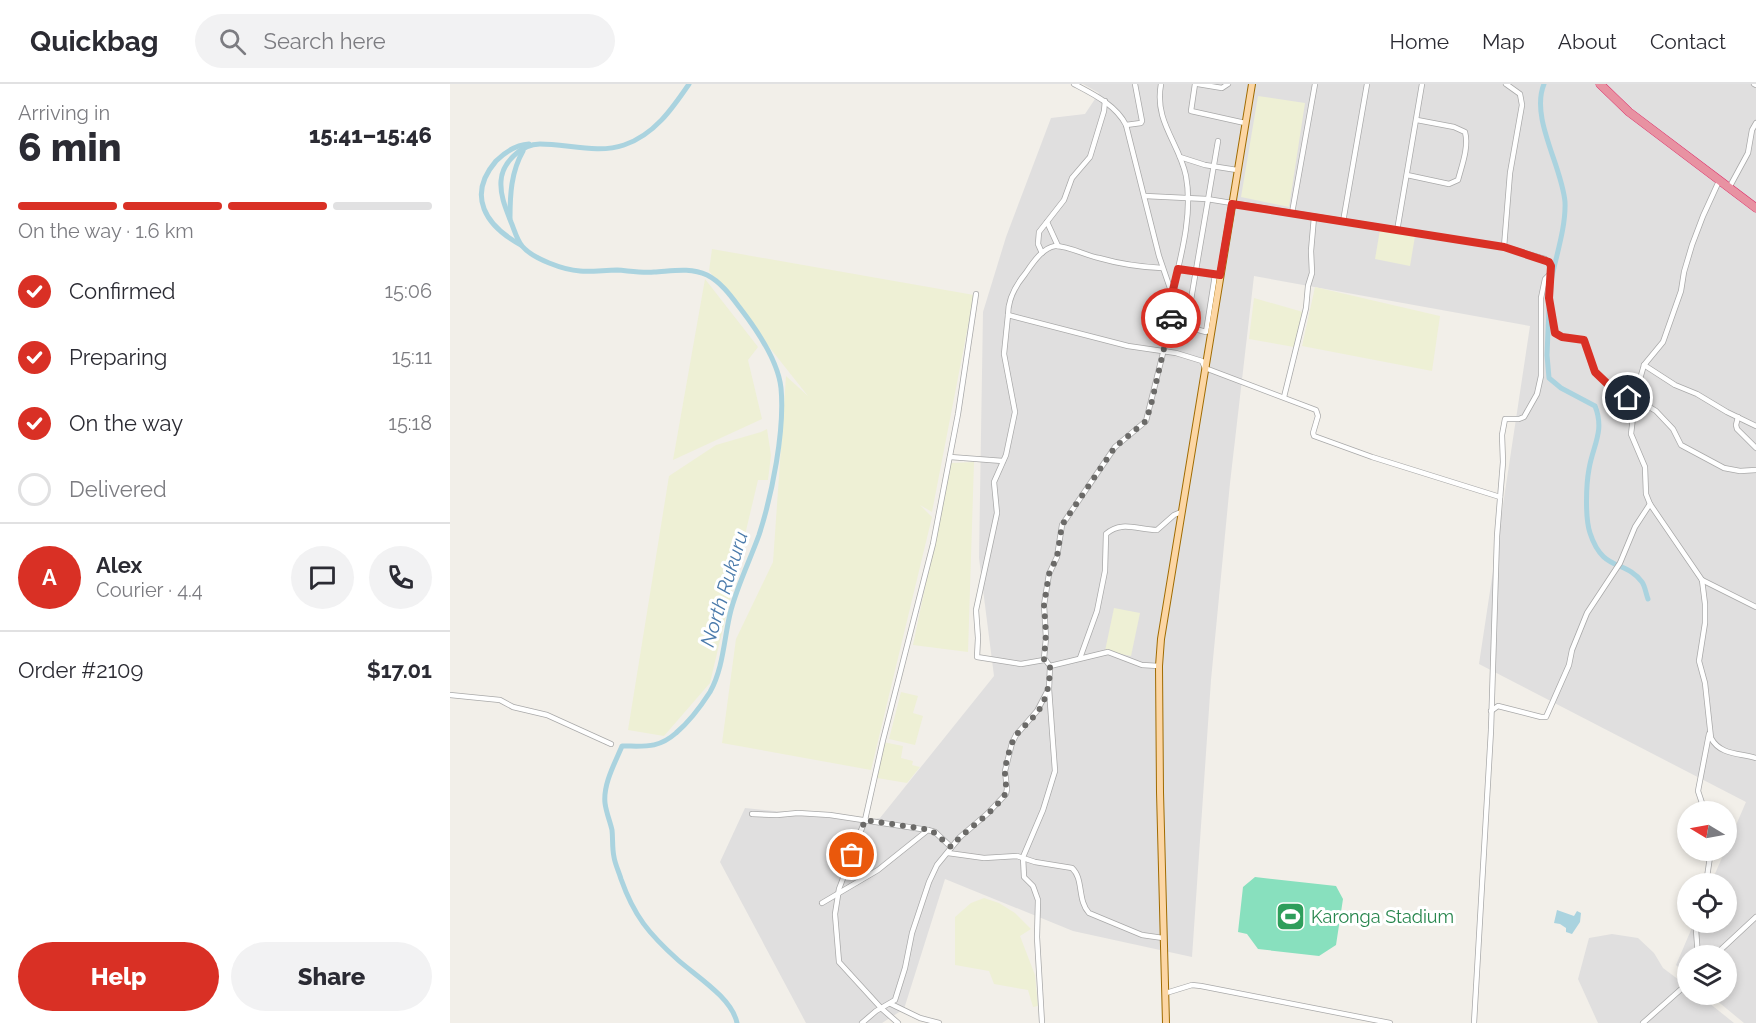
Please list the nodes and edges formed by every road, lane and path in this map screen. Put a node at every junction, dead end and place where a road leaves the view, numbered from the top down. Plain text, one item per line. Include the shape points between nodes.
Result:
1 (1074, 84) edge
2 (1135, 84) edge
3 (1161, 84) edge
4 (1196, 84) edge
5 (1228, 84) edge
6 (1252, 84) edge
7 (1315, 84) edge
8 (1367, 84) edge
9 (1422, 84) edge
10 (1506, 84) edge
11 (1600, 84) edge
12 (1105, 101) junction
13 (1417, 120) junction
14 (1245, 123) junction
15 (1756, 123) edge
16 (1126, 125) junction
17 (1218, 141) dead end
18 (1180, 157) junction
19 (1213, 165) junction
20 (1237, 170) junction
21 (1407, 175) junction
22 (1719, 181) junction
23 (1729, 188) junction
24 (1145, 195) junction
25 (1189, 198) junction
26 (1207, 199) junction
27 (1232, 204) junction
28 (1756, 208) edge
29 (1292, 213) junction
30 (1314, 217) junction
31 (1047, 222) junction
32 (1343, 222) junction
33 (1397, 231) junction
34 (1058, 246) junction
35 (1504, 247) junction
36 (1042, 253) junction
37 (1162, 268) junction
38 (1178, 269) junction
39 (1196, 272) junction
40 (1550, 274) junction
41 (1218, 275) junction
42 (976, 294) dead end
43 (1172, 294) junction
44 (1008, 315) junction
45 (1164, 351) junction
46 (1644, 365) junction
47 (1205, 368) junction
48 (1284, 397) junction
49 (1635, 401) junction
50 (1738, 417) junction
51 (1756, 426) edge
52 (1756, 448) edge
53 (950, 457) junction
54 (1003, 461) junction
55 (1756, 470) edge
56 (1500, 497) junction
57 (1650, 504) junction
58 (1181, 512) junction
59 (1702, 580) junction
60 (1756, 607) edge
61 (1080, 658) junction
62 (1044, 660) junction
63 (1050, 666) junction
64 (1158, 666) junction
65 (1049, 689) junction
66 (450, 695) edge
67 (1491, 711) junction
68 (1710, 728) junction
69 (611, 744) dead end
70 (1756, 758) edge
71 (1701, 801) edge
72 (752, 813) dead end
73 (865, 820) junction
74 (928, 830) junction
75 (951, 847) junction
76 (948, 853) junction
77 (1023, 857) junction
78 (839, 893) junction
79 (822, 903) dead end
80 (1756, 917) edge
81 (1164, 938) junction
82 (1726, 945) edge
83 (1166, 993) junction
84 (1677, 993) edge
85 (891, 1004) junction
86 (881, 1008) junction
87 (862, 1023) edge
88 (898, 1023) edge
89 (939, 1023) edge
90 (1042, 1023) edge
91 (1166, 1023) edge
92 (1390, 1023) edge
93 (1474, 1023) edge
94 (1643, 1023) edge

1 - 12 street
2 - 16 street via 1142,122
3 - 18 street via 1159,107
4 - 5 street via 1222,88
4 - 14 street via 1191,111
6 - 14 main road
7 - 29 street
8 - 32 street
9 - 13 street
10 - 35 street via 1520,94 1522,105 1510,174
11 - 22 highway via 1629,112
12 - 16 street
12 - 31 street via 1090,157 1072,178 1064,200
13 - 21 street
13 - 21 street via 1462,129 1467,136 1463,162 1458,180 1449,184
14 - 20 main road
15 - 23 street via 1748,153
16 - 24 street
17 - 19 street
18 - 19 street
18 - 25 street
19 - 20 street
19 - 26 street
20 - 27 main road
21 - 33 street
22 - 23 highway
22 - 46 street via 1702,216 1663,342
23 - 28 highway
24 - 25 street
24 - 37 street
25 - 26 street
25 - 38 street
26 - 27 street
26 - 39 street
27 - 29 street
27 - 41 main road
29 - 30 street
30 - 32 street
30 - 48 street via 1312,273
31 - 34 street
31 - 36 street via 1038,237
32 - 33 street
33 - 35 street
34 - 36 street
34 - 37 street via 1131,266
35 - 40 street via 1548,261
36 - 44 street via 1013,292
37 - 43 street
38 - 39 street
38 - 43 street
39 - 41 street
39 - 41 street via 1187,325 1200,332 1206,332
40 - 49 street via 1555,333 1584,340 1595,372 1617,393
40 - 56 street via 1544,282 1540,306 1541,379 1524,417 1504,420
41 - 47 main road
42 - 53 street
43 - 45 street
44 - 45 street via 1128,346
44 - 54 street via 1004,354 1015,412
45 - 47 street via 1202,361
45 - 62 street via 1144,424 1115,447 1062,525 1044,605
46 - 49 street
46 - 50 street
47 - 48 street
47 - 58 main road
48 - 56 street via 1318,412 1314,436
49 - 55 street via 1662,417 1681,445 1724,468
49 - 57 street via 1632,439 1645,467
50 - 51 street
50 - 52 street via 1737,429
53 - 54 street
53 - 73 street via 933,544
54 - 62 street via 994,482 997,513 976,610 977,657 1021,664
56 - 67 street
57 - 59 street
57 - 67 street via 1620,563 1587,613 1546,717 1498,706
58 - 61 street via 1157,530 1125,526 1106,534 1105,571 1097,610
58 - 64 main road
59 - 60 street
59 - 68 street via 1705,623 1699,661
61 - 63 street
61 - 64 street via 1108,652 1142,665
62 - 63 street
63 - 65 street
64 - 81 main road
65 - 75 street via 1012,743 1005,771 1006,794
65 - 77 street via 1054,771 1046,803
66 - 69 street via 500,700 557,719
67 - 93 street
68 - 70 street via 1714,744 1722,750
68 - 71 street via 1698,791
72 - 73 street
73 - 74 street
73 - 78 street
74 - 75 street
74 - 78 street via 878,870
75 - 76 street
76 - 77 street via 984,858
76 - 85 street via 937,865 927,887
77 - 81 street via 1074,870 1084,906 1095,916 1142,935
77 - 90 street via 1024,877 1033,886 1038,900
78 - 79 street
78 - 86 street via 835,919 839,962
80 - 82 street
81 - 83 main road
83 - 91 main road
83 - 92 street via 1201,986
84 - 94 street
85 - 86 street
85 - 89 street
86 - 87 street
86 - 88 street

